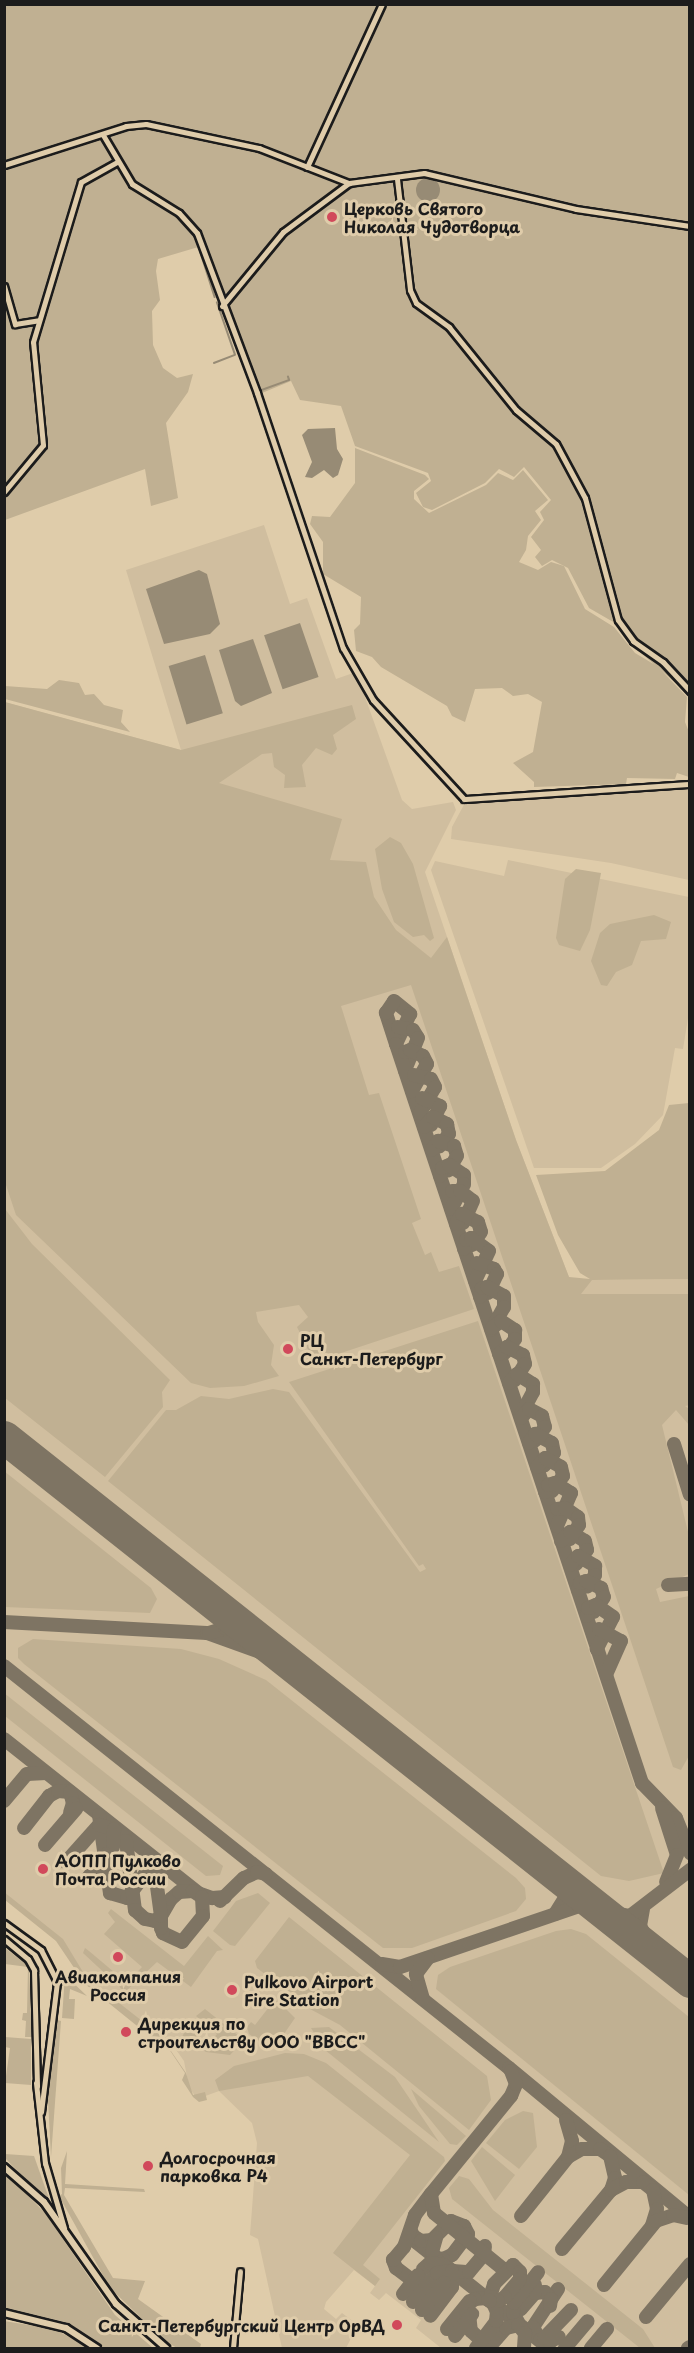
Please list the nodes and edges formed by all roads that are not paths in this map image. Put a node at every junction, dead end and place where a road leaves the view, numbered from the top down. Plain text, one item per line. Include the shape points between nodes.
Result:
1 (382, 4) edge
2 (103, 135) junction
3 (117, 162) junction
4 (4, 165) edge
5 (307, 167) junction
6 (397, 179) junction
7 (349, 183) junction
8 (690, 226) edge
9 (4, 286) edge
10 (222, 306) junction
11 (39, 320) junction
12 (4, 492) edge
13 (690, 691) edge
14 (690, 784) edge
15 (4, 1923) edge
16 (4, 1939) edge
17 (41, 2112) junction
18 (4, 2167) edge
19 (64, 2228) junction
20 (240, 2271) dead end
21 (4, 2313) edge
22 (235, 2340) junction
23 (97, 2349) edge
24 (168, 2349) edge
25 (233, 2349) edge
26 (238, 2349) edge

1 - 5 street
2 - 3 street
2 - 4 street
2 - 5 street via 134,125 159,127 259,148
3 - 10 street via 140,192 190,223
3 - 11 street via 81,182
5 - 7 street
6 - 7 street
6 - 8 street via 424,173 576,209
6 - 13 street via 410,290 416,303 449,327 516,410 556,444 585,498 618,620 633,641 663,662
7 - 10 street via 283,232
9 - 11 street via 15,324
10 - 14 street via 257,393 343,648 373,700 464,799
11 - 12 street via 33,351 44,440
15 - 17 street via 41,1950 57,1982
16 - 17 street via 28,1959 34,1970
17 - 19 street via 45,2163
18 - 19 main road via 39,2197
19 - 24 main road via 116,2304
20 - 22 street
21 - 23 main road via 66,2328
22 - 25 street
22 - 26 street

